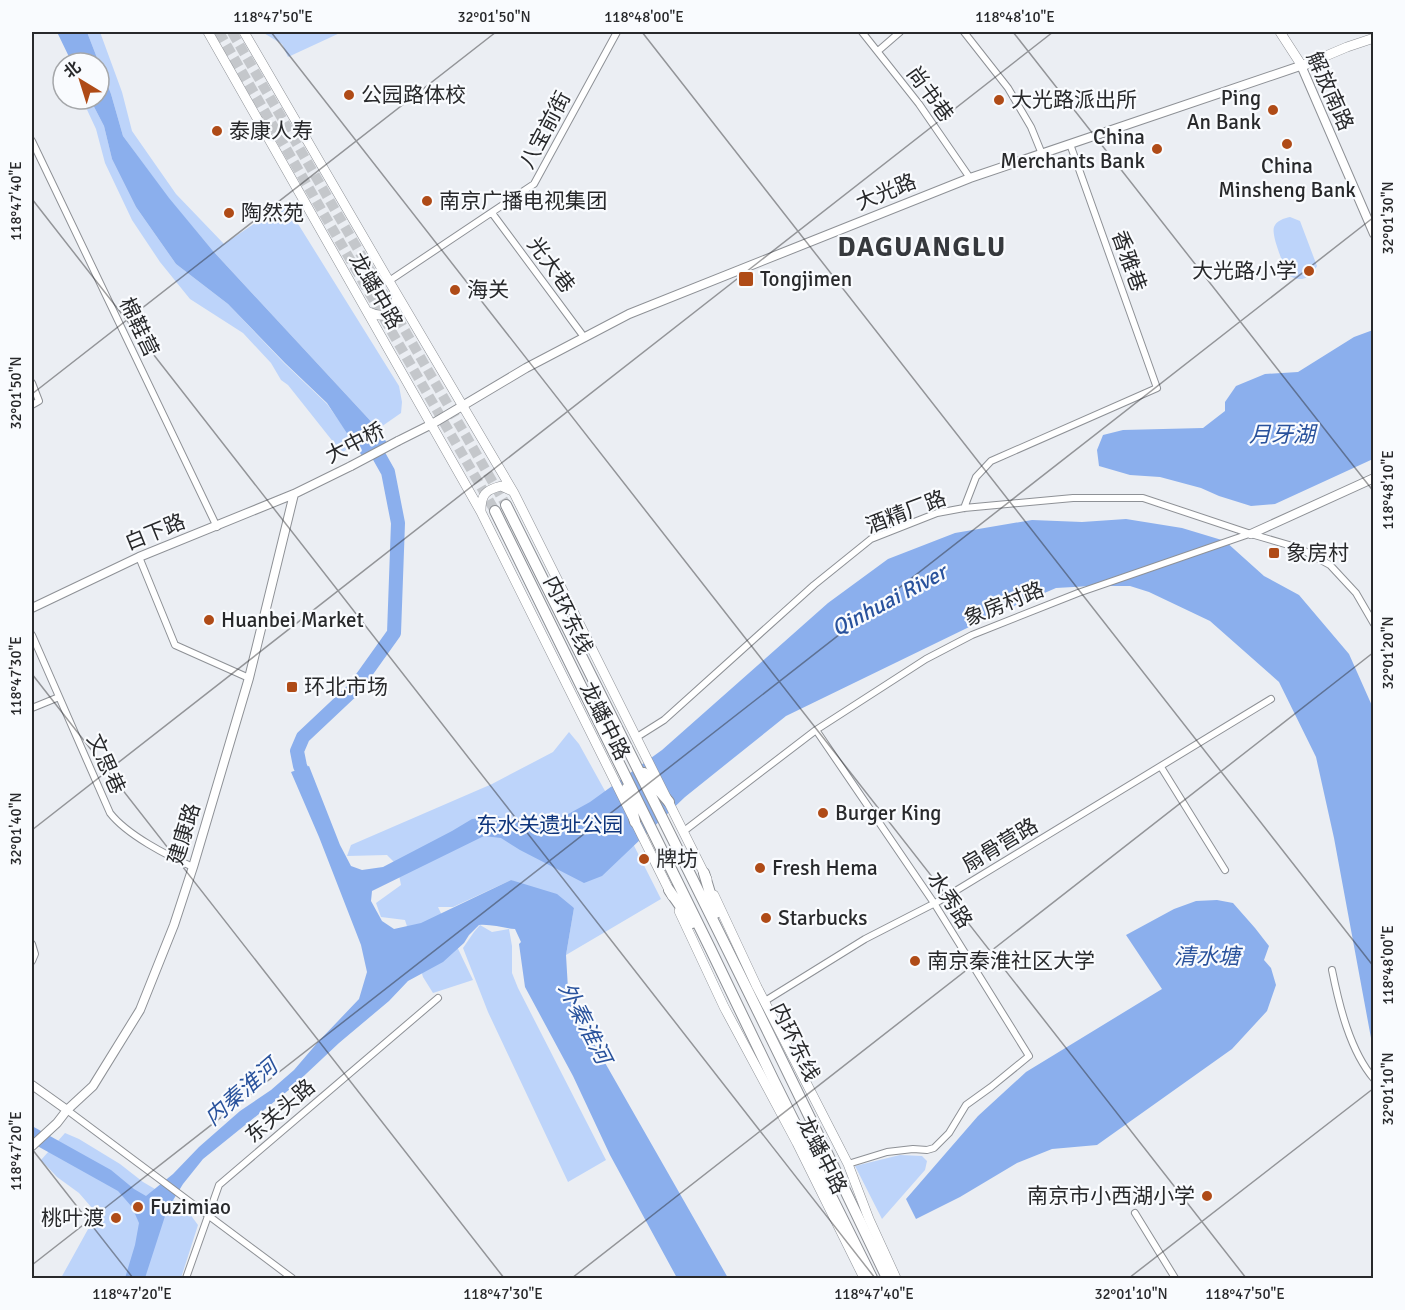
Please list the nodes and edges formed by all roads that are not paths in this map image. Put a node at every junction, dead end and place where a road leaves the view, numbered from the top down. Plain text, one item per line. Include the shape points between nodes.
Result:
1 (208, 32) edge
2 (244, 32) edge
3 (617, 32) edge
4 (862, 32) edge
5 (900, 32) edge
6 (964, 32) edge
7 (1280, 32) edge
8 (1374, 38) edge
9 (878, 51) junction
10 (1302, 66) junction
11 (32, 141) edge
12 (1070, 144) junction
13 (1042, 154) junction
14 (970, 178) junction
15 (492, 213) junction
16 (1374, 234) edge
17 (389, 281) junction
18 (397, 295) junction
19 (367, 311) junction
20 (584, 337) junction
21 (32, 383) edge
22 (32, 405) edge
23 (463, 406) junction
24 (432, 424) junction
25 (1374, 478) edge
26 (514, 493) junction
27 (294, 494) junction
28 (506, 505) tunnel mouth
29 (964, 508) junction
30 (495, 511) tunnel mouth
31 (481, 512) junction
32 (217, 527) junction
33 (1251, 534) junction
34 (140, 557) junction
35 (32, 608) edge
36 (1374, 624) edge
37 (32, 635) edge
38 (249, 678) junction
39 (59, 698) junction
40 (1271, 699) dead end
41 (32, 708) edge
42 (816, 730) junction
43 (637, 737) junction
44 (633, 759) junction
45 (1161, 767) junction
46 (621, 768) junction
47 (669, 802) junction
48 (635, 822) junction
49 (684, 831) junction
50 (193, 867) junction
51 (1225, 870) dead end
52 (704, 873) junction
53 (669, 890) junction
54 (934, 903) junction
55 (723, 939) junction
56 (32, 944) edge
57 (710, 948) junction
58 (32, 962) edge
59 (1332, 970) dead end
60 (438, 998) dead end
61 (765, 1001) junction
62 (1374, 1079) edge
63 (32, 1085) edge
64 (68, 1110) junction
65 (32, 1146) edge
66 (848, 1164) junction
67 (1135, 1214) dead end
68 (208, 1215) junction
69 (186, 1278) edge
70 (292, 1278) edge
71 (864, 1278) edge
72 (873, 1278) edge
73 (887, 1278) edge
74 (897, 1278) edge
75 (1175, 1278) edge

1 - 19 main road, 龙蟠中路
2 - 17 main road, 龙蟠中路
3 - 15 street, 八宝前街 via 534,184
4 - 9 street, 尚书巷
5 - 9 street
6 - 13 street via 1008,88 1032,127
7 - 10 street, 解放南路
8 - 10 street, 大光路
9 - 14 street, 尚书巷
10 - 12 street, 大光路
10 - 16 street, 解放南路
11 - 32 street, 棉鞋营
12 - 13 street, 大光路
12 - 29 street, 香雅巷 via 1157,388 991,461 976,477
13 - 14 street, 大光路
14 - 20 street, 大光路 via 629,314
15 - 17 street, 八宝前街
15 - 20 street, 光大巷
17 - 18 main road, 龙蟠中路
18 - 19 main road via 392,312 387,315 376,316
18 - 23 main road, 龙蟠中路
19 - 24 main road, 龙蟠中路
20 - 23 street, 大光路
21 - 22 street via 39,401
23 - 24 street, 大光路
23 - 26 main road, 龙蟠中路
24 - 27 street, 大中桥, bridge
24 - 31 main road, 龙蟠中路
25 - 33 street, 象房村路
26 - 31 main road via 501,486 494,488 482,497
26 - 43 main road, 龙蟠中路
27 - 32 street, 白下路
27 - 38 street, 建康路
28 - 44 highway, 内环东线
29 - 33 street, 酒精厂路 via 1073,498 1143,498
29 - 43 street, 酒精厂路 via 937,513 871,539 813,585 664,720
30 - 46 highway, 内环东线
31 - 48 main road, 龙蟠中路
32 - 34 street, 白下路
33 - 36 street, 酒精厂路 via 1299,548 1330,565 1356,593
33 - 42 street, 象房村路 via 1078,593 972,635
34 - 35 street, 白下路
34 - 38 street via 175,645
37 - 39 street, 文思巷
38 - 50 street, 建康路
39 - 41 street
39 - 50 street, 文思巷 via 115,820 124,829
40 - 45 street, 扇骨营路
42 - 49 street, 象房村路
42 - 54 street, 水秀路
43 - 47 main road, 龙蟠中路
44 - 47 highway
44 - 55 highway, 内环东线
45 - 51 street
45 - 54 street, 扇骨营路
46 - 48 highway
46 - 57 highway, 内环东线
47 - 49 main road, 龙蟠中路
48 - 53 main road, 龙蟠中路
49 - 52 main road, 龙蟠中路
50 - 64 street, 建康路 via 140,1010 93,1086
52 - 55 highway
52 - 61 main road, 龙蟠中路
53 - 57 highway
53 - 71 main road, 龙蟠中路 via 724,1007
54 - 61 street, 扇骨营路 via 865,939
54 - 66 street, 水秀路 via 1029,1056 966,1105 949,1133 934,1148 887,1152
55 - 73 highway, 内环东线
56 - 58 street
57 - 72 highway, 内环东线
59 - 62 street via 1352,1042
60 - 68 street, 东关头路 via 219,1185
61 - 66 main road, 龙蟠中路
63 - 64 street
64 - 65 street, 建康路
64 - 68 street
66 - 74 main road, 龙蟠中路 via 868,1220
67 - 75 street
68 - 69 street, 东关头路
68 - 70 street

